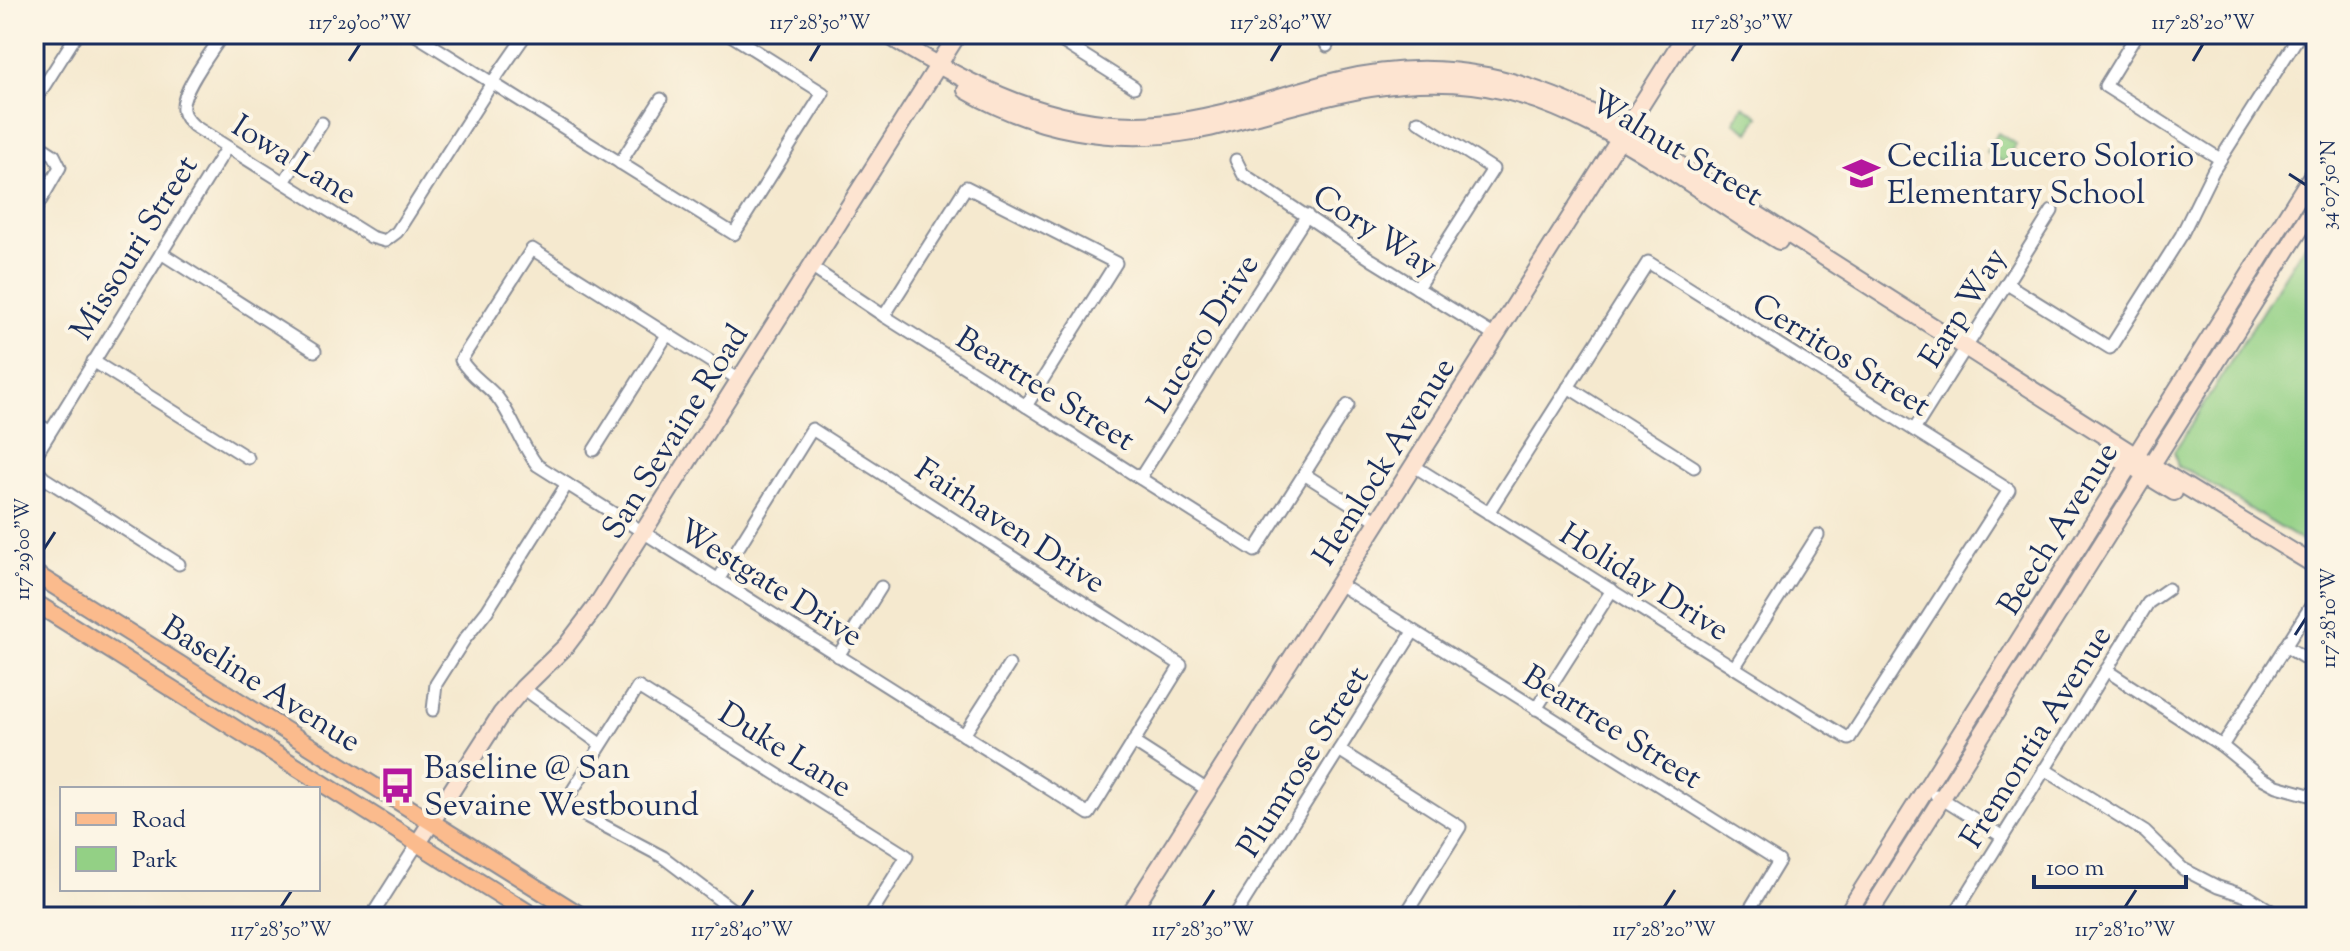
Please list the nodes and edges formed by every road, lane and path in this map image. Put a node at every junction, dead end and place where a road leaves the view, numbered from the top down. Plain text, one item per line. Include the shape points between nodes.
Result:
1 (77, 34) edge
2 (223, 34) edge
3 (414, 34) edge
4 (526, 34) edge
5 (729, 34) edge
6 (886, 34) edge
7 (958, 34) edge
8 (1050, 34) edge
9 (1686, 34) edge
10 (2137, 34) edge
11 (2300, 34) edge
12 (1065, 38) edge
13 (937, 66) junction
14 (492, 83) junction
15 (1134, 87) dead end
16 (661, 99) dead end
17 (34, 102) edge
18 (1418, 121) dead end
19 (322, 123) dead end
20 (1621, 135) junction
21 (34, 142) edge
22 (227, 147) junction
23 (2220, 159) junction
24 (1236, 160) dead end
25 (620, 163) junction
26 (2316, 169) edge
27 (284, 182) junction
28 (2316, 204) edge
29 (2052, 211) dead end
30 (34, 212) edge
31 (1307, 215) junction
32 (161, 253) junction
33 (811, 267) junction
34 (2007, 284) junction
35 (1417, 288) junction
36 (884, 316) junction
37 (667, 335) junction
38 (1495, 336) junction
39 (315, 351) dead end
40 (1965, 353) junction
41 (93, 361) junction
42 (738, 379) junction
43 (1568, 387) junction
44 (1348, 405) dead end
45 (1026, 406) junction
46 (34, 422) edge
47 (1914, 430) junction
48 (49, 431) junction
49 (594, 450) dead end
50 (34, 458) edge
51 (248, 458) dead end
52 (2133, 461) junction
53 (1414, 466) junction
54 (34, 467) edge
55 (1694, 467) dead end
56 (2149, 470) junction
57 (1304, 474) junction
58 (1140, 478) junction
59 (567, 484) junction
60 (1488, 513) junction
61 (1378, 521) junction
62 (644, 532) junction
63 (1818, 535) dead end
64 (179, 564) dead end
65 (2316, 566) edge
66 (34, 573) edge
67 (2316, 579) edge
68 (718, 580) junction
69 (1339, 584) junction
70 (881, 587) dead end
71 (2168, 589) dead end
72 (1612, 590) junction
73 (2316, 598) edge
74 (34, 602) edge
75 (1413, 632) junction
76 (2285, 646) junction
77 (838, 656) junction
78 (1009, 665) dead end
79 (2316, 665) edge
80 (1734, 668) junction
81 (2106, 670) junction
82 (523, 688) junction
83 (1536, 709) junction
84 (433, 710) dead end
85 (964, 735) junction
86 (1849, 739) joint
87 (1133, 742) junction
88 (600, 744) junction
89 (2222, 746) junction
90 (1339, 750) junction
91 (2044, 769) junction
92 (1926, 789) junction
93 (1209, 791) junction
94 (2316, 797) edge
95 (1942, 799) junction
96 (431, 822) junction
97 (2003, 837) junction
98 (418, 843) junction
99 (371, 917) edge
100 (535, 917) edge
101 (583, 917) edge
102 (742, 917) edge
103 (869, 917) edge
104 (1128, 917) edge
105 (1234, 917) edge
106 (1404, 917) edge
107 (1745, 917) edge
108 (1845, 917) edge
109 (1867, 917) edge
110 (1953, 917) edge
111 (2281, 917) edge

1 - 17 street
2 - 22 street, Iowa Lane via 186,93 183,112 189,122
3 - 14 street
4 - 14 street
5 - 25 street via 823,93 734,234
6 - 13 street, Walnut Street
7 - 13 street, San Sevaine Road
8 - 12 street
9 - 20 street, Hemlock Avenue
10 - 23 street via 2105,86
11 - 23 street
12 - 15 street
13 - 20 street, Walnut Street via 1050,114 1123,124 1193,119 1375,73 1474,72 1529,85 1583,107
13 - 33 street, San Sevaine Road
14 - 25 street
14 - 27 street, Iowa Lane via 397,232 385,241
16 - 25 street
18 - 35 street via 1493,169
19 - 27 street
20 - 38 street, Hemlock Avenue
20 - 40 street, Walnut Street
21 - 30 street via 59,163 57,176
22 - 27 street, Iowa Lane
22 - 32 street, Missouri Street
23 - 34 street via 2181,236 2110,348
24 - 31 street, Cory Way via 1243,174
26 - 52 street, Beech Avenue
28 - 56 street, Beech Avenue
29 - 34 street, Earp Way
31 - 35 street, Cory Way
31 - 58 street, Lucero Drive
32 - 39 street
32 - 41 street, Missouri Street
33 - 36 street, Beartree Street
33 - 42 street, San Sevaine Road
34 - 40 street, Earp Way
35 - 38 street, Cory Way
36 - 45 street, Beartree Street
36 - 45 street via 966,187 1116,263
37 - 42 street
37 - 49 street
37 - 59 street, Westgate Drive via 532,249 461,360 468,373 498,398 537,465
38 - 53 street, Hemlock Avenue
40 - 47 street, Earp Way
40 - 52 street, Walnut Street
41 - 48 street, Missouri Street
41 - 51 street
42 - 62 street, San Sevaine Road
43 - 47 street, Cerritos Street via 1648,262
43 - 55 street
43 - 60 street
44 - 57 street
45 - 58 street, Beartree Street
46 - 48 street
47 - 86 street, Cerritos Street via 2009,490
48 - 50 street, Missouri Street
52 - 56 street, Walnut Street
52 - 92 street, Beech Avenue
53 - 60 street, Holiday Drive
53 - 61 street, Hemlock Avenue
54 - 64 street
56 - 65 street, Walnut Street
56 - 67 street, Walnut Street
56 - 95 street, Beech Avenue
57 - 58 street, Beartree Street via 1255,551
57 - 61 street
59 - 62 street, Westgate Drive
59 - 84 street via 436,684
60 - 72 street, Holiday Drive
61 - 69 street, Hemlock Avenue
62 - 68 street, Westgate Drive
62 - 82 street, San Sevaine Road via 566,646
63 - 80 street
66 - 96 main road, Baseline Avenue
68 - 77 street, Westgate Drive
68 - 87 street, Fairhaven Drive via 812,429 1181,665
69 - 75 street, Beartree Street
69 - 93 street, Hemlock Avenue
70 - 77 street
71 - 81 street, Fremontia Avenue via 2148,603
72 - 80 street, Holiday Drive
72 - 83 street
73 - 76 street
74 - 98 main road, Baseline Avenue
75 - 83 street, Beartree Street
75 - 90 street, Plumrose Street
76 - 79 street
76 - 89 street
77 - 85 street, Westgate Drive
78 - 85 street
80 - 86 street, Holiday Drive
81 - 89 street
81 - 91 street, Fremontia Avenue
82 - 88 street
82 - 96 street, San Sevaine Road
83 - 107 street, Beartree Street via 1779,861
85 - 87 street, Westgate Drive via 1089,814
87 - 93 street
88 - 102 street via 566,801 663,857
88 - 103 street, Duke Lane via 638,687 907,856
89 - 94 street via 2260,777
90 - 105 street, Plumrose Street
90 - 106 street via 1460,827
91 - 97 street, Fremontia Avenue
91 - 111 street via 2145,832 2183,869
92 - 95 street
92 - 108 street, Beech Avenue
93 - 104 street, Hemlock Avenue
95 - 97 street
95 - 109 street, Beech Avenue
96 - 98 street, San Sevaine Road
96 - 101 main road, Baseline Avenue
97 - 110 street, Fremontia Avenue
98 - 99 street
98 - 100 main road, Baseline Avenue

